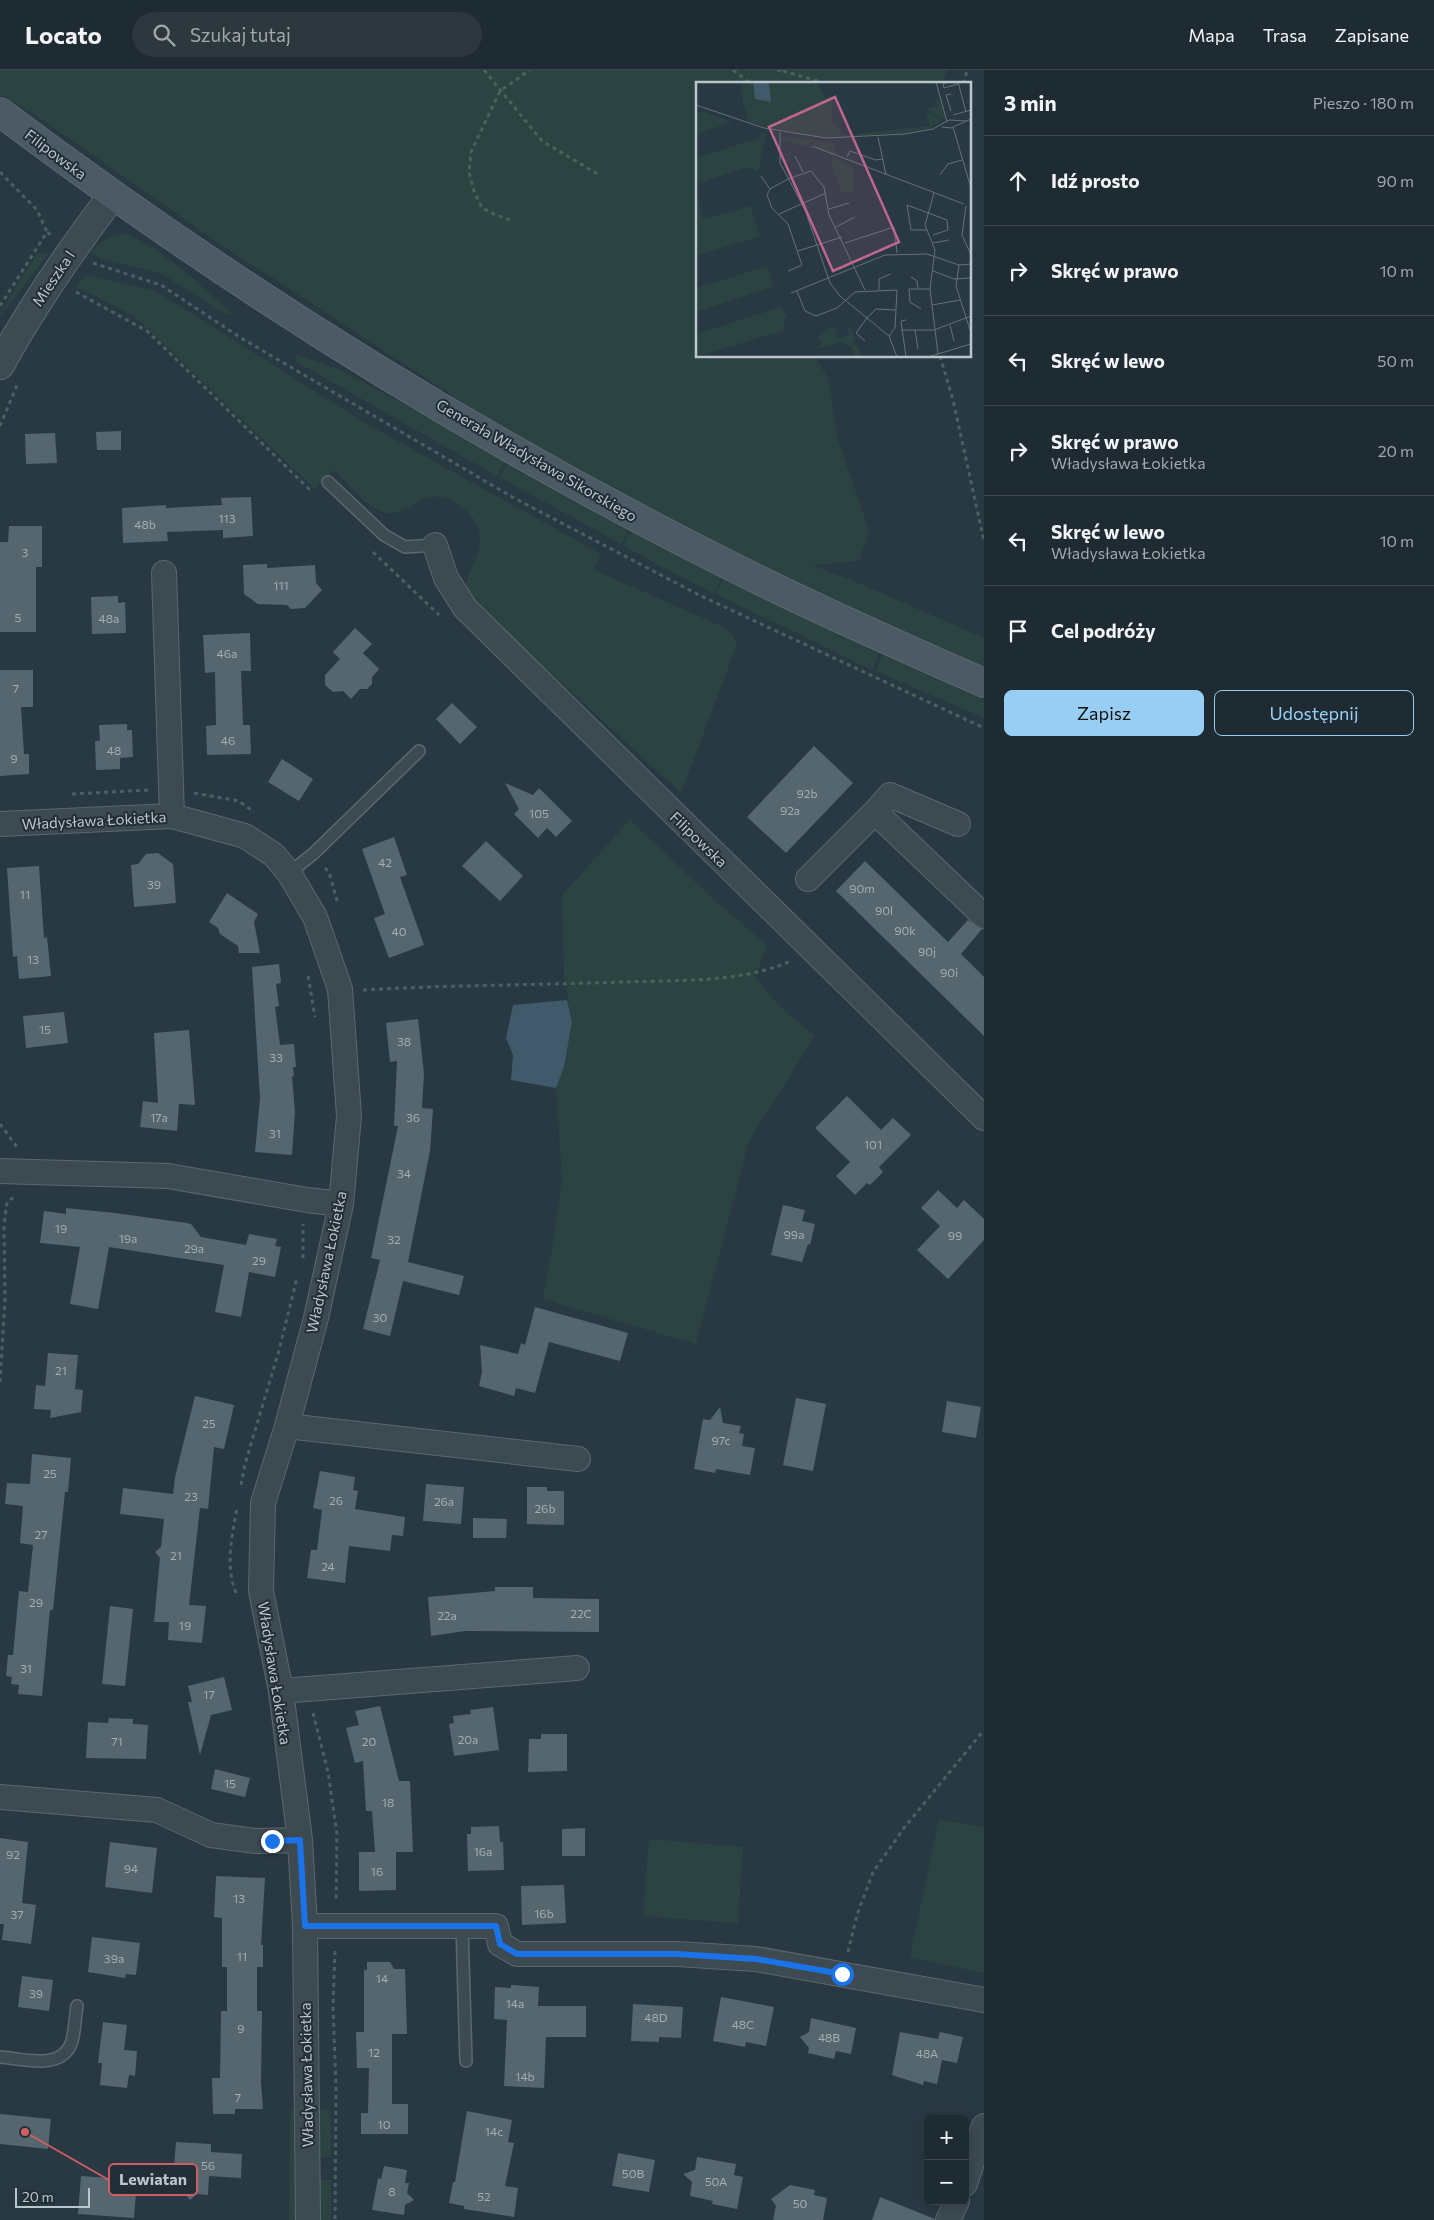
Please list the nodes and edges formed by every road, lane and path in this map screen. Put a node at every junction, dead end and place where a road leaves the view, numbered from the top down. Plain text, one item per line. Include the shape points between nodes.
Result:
1 (484, 70) edge
2 (734, 70) edge
3 (777, 70) edge
4 (529, 71) edge
5 (784, 71) edge
6 (749, 82) edge
7 (821, 82) edge
8 (500, 91) junction
9 (0, 112) edge
10 (0, 172) edge
11 (601, 176) dead end
12 (112, 196) junction
13 (510, 220) dead end
14 (47, 232) dead end
15 (72, 250) junction
16 (941, 358) edge
17 (0, 365) edge
18 (328, 482) dead end
19 (984, 541) edge
20 (435, 545) joint
21 (164, 574) dead end
22 (984, 684) edge
23 (984, 728) edge
24 (419, 751) dead end
25 (874, 812) junction
26 (172, 816) junction
27 (0, 824) edge
28 (958, 824) dead end
29 (289, 873) junction
30 (808, 879) dead end
31 (984, 916) edge
32 (811, 948) junction
33 (306, 967) dead end
34 (340, 989) junction
35 (317, 1022) dead end
36 (984, 1118) edge
37 (0, 1125) edge
38 (0, 1171) edge
39 (31, 1172) junction
40 (341, 1204) junction
41 (0, 1211) edge
42 (6, 1211) junction
43 (304, 1220) dead end
44 (302, 1258) dead end
45 (298, 1278) dead end
46 (0, 1382) edge
47 (287, 1426) junction
48 (578, 1458) dead end
49 (240, 1491) dead end
50 (238, 1500) dead end
51 (239, 1602) dead end
52 (576, 1668) dead end
53 (281, 1691) junction
54 (984, 1730) edge
55 (0, 1797) edge
56 (300, 1840) junction
57 (305, 1926) junction
58 (462, 1926) junction
59 (842, 1974) junction
60 (984, 2000) edge
61 (77, 2006) dead end
62 (0, 2057) edge
63 (466, 2061) dead end
64 (984, 2126) edge
65 (969, 2172) edge
66 (955, 2205) edge
67 (308, 2220) edge
68 (948, 2220) edge

1 - 8 path
2 - 6 path
3 - 5 path
4 - 8 path
5 - 7 path
8 - 11 path via 542,141
8 - 13 path via 471,152 469,172 482,208
9 - 12 main road, Filipowska
10 - 14 path via 37,210
12 - 15 street, Mieszka I
12 - 22 main road, Generała Władysława Sikorskiego via 323,337 526,456 766,583
15 - 17 street, Mieszka I via 23,323
15 - 23 path via 90,262 162,285 242,338 514,498 699,595
16 - 19 path
18 - 20 lane via 384,535 405,546
20 - 32 street, Filipowska via 446,578 465,608
21 - 26 street
24 - 29 lane via 313,854
25 - 28 street via 890,795
25 - 30 street
25 - 31 street
26 - 27 street, Władysława Łokietka
26 - 29 street, Władysława Łokietka via 245,836 274,855
29 - 34 street, Władysława Łokietka via 315,917
32 - 34 path via 771,970 698,980
32 - 36 street, Filipowska
33 - 35 path
34 - 40 street, Władysława Łokietka via 348,1116
37 - 39 path via 30,1158
38 - 39 street
39 - 40 street via 168,1176
39 - 42 path via 32,1186 7,1202
40 - 47 street, Władysława Łokietka via 316,1318
41 - 42 path
42 - 46 path
43 - 44 path
45 - 49 path
47 - 48 street
47 - 53 street, Władysława Łokietka via 263,1503 261,1590
50 - 51 path via 230,1545 233,1586
52 - 53 street
53 - 56 street, Władysława Łokietka
54 - 59 path via 904,1828 873,1872 857,1915
55 - 56 street via 157,1810 211,1835 256,1841
56 - 57 street, Władysława Łokietka
57 - 58 street
57 - 67 street, Władysława Łokietka
58 - 59 street via 496,1926 500,1944 517,1954 677,1954 746,1958
58 - 63 lane
59 - 60 street
61 - 62 lane via 67,2052 53,2061
64 - 65 street
66 - 68 street

